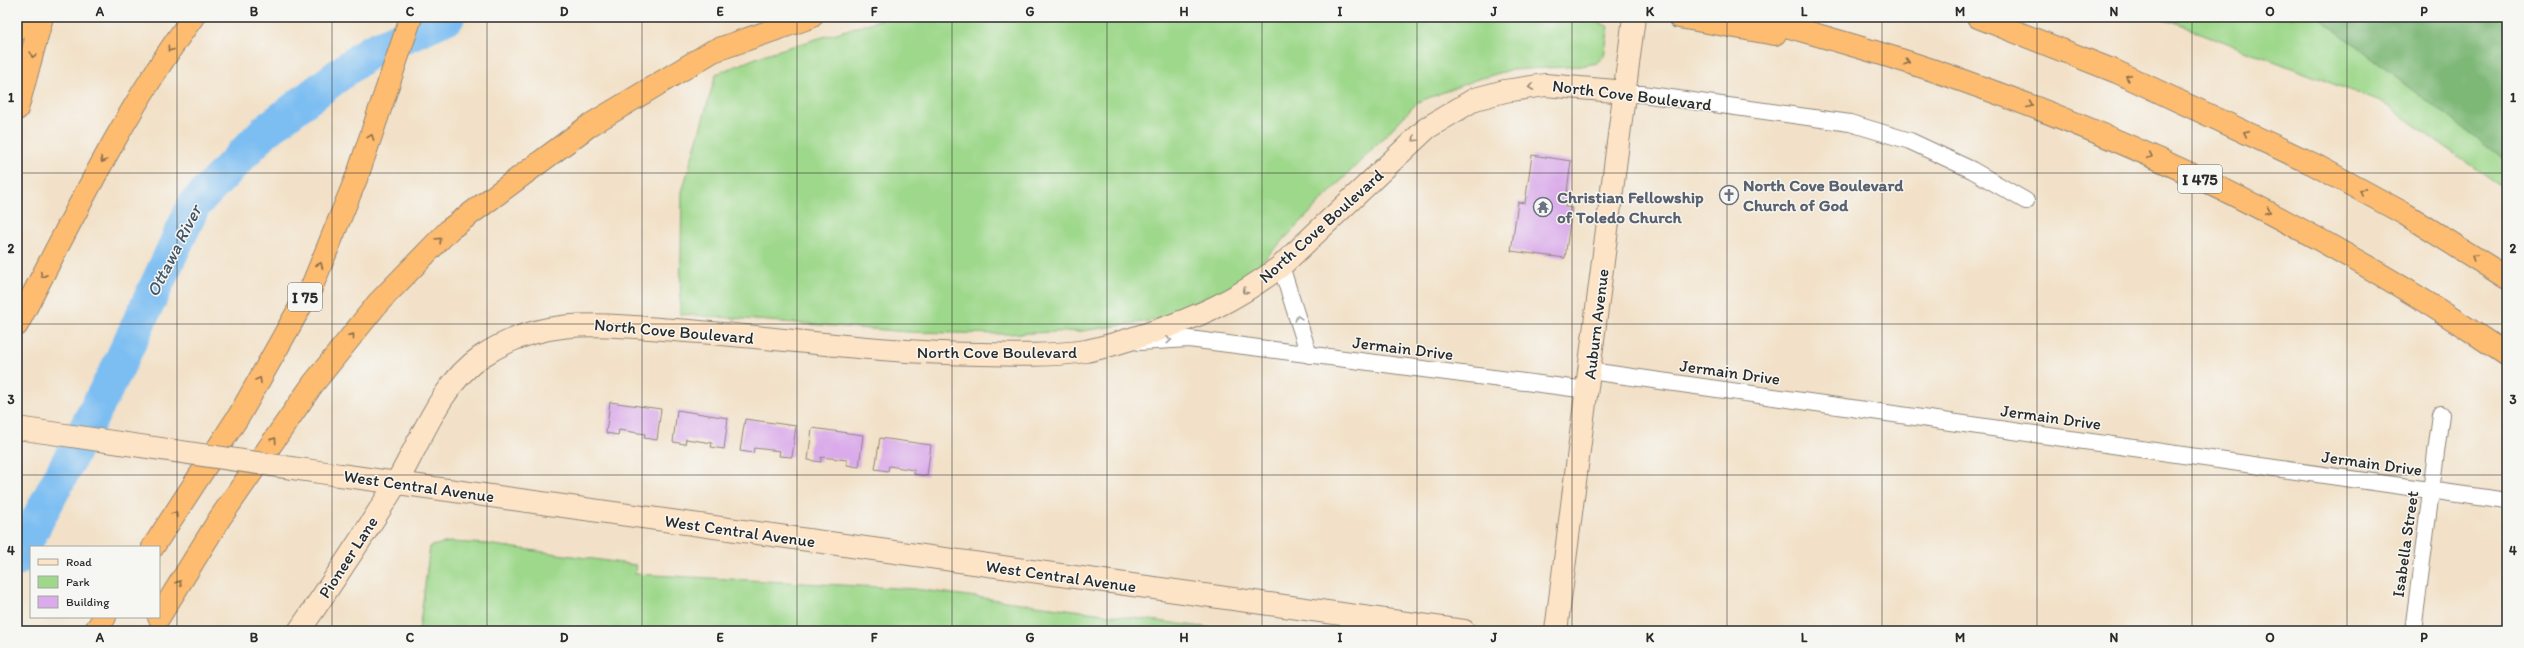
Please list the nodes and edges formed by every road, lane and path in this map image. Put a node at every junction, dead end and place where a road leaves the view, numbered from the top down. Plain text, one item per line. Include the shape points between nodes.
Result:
1 (21, 17) edge
2 (42, 17) edge
3 (193, 17) edge
4 (411, 17) edge
5 (811, 17) edge
6 (1634, 17) edge
7 (1679, 17) edge
8 (1755, 17) edge
9 (1978, 17) edge
10 (17, 30) edge
11 (1870, 51) junction
12 (1625, 94) junction
13 (17, 109) edge
14 (2026, 201) dead end
15 (1281, 266) junction
16 (2507, 278) edge
17 (17, 325) edge
18 (1116, 344) junction
19 (1309, 355) junction
20 (2507, 355) edge
21 (1588, 380) junction
22 (2441, 414) dead end
23 (17, 428) edge
24 (396, 483) junction
25 (2431, 490) junction
26 (2507, 501) edge
27 (154, 546) edge
28 (160, 615) edge
29 (104, 618) edge
30 (158, 618) edge
31 (95, 631) edge
32 (150, 631) edge
33 (299, 631) edge
34 (1464, 631) edge
35 (1556, 631) edge
36 (2412, 631) edge

1 - 10 highway
2 -> 13 highway
3 -> 17 highway via 166,54 98,167
27 -> 4 highway, I 75 via 240,414 312,286 358,174
28 -> 5 highway via 220,518 314,384 378,303 450,229 590,125 713,51
6 - 12 street, Auburn Avenue
7 - 11 highway
8 - 11 highway
16 -> 9 highway via 2404,214 2315,165 2117,72
11 -> 20 highway, I 475 via 1957,78 2040,109 2128,145 2274,214 2398,283
12 - 14 street, North Cove Boulevard via 1642,94 1850,123 1910,141 1972,170
12 -> 15 street, North Cove Boulevard via 1545,85 1475,99 1427,128
12 - 21 street, Auburn Avenue
15 -> 18 street, North Cove Boulevard via 1229,302 1187,320
19 -> 15 street
18 -> 19 street, Jermain Drive via 1189,339
18 - 24 street, North Cove Boulevard via 1085,351 1033,354 916,353 692,331 587,324 542,329 511,340 481,357 466,370 443,398
19 - 21 street, Jermain Drive
21 - 25 street, Jermain Drive
21 - 35 street, Auburn Avenue
22 - 25 street, Isabella Street
23 - 24 street, West Central Avenue, bridge
24 - 33 street, Pioneer Lane
24 - 34 street, West Central Avenue
25 - 26 street, Jermain Drive
25 - 36 street, Isabella Street
29 - 31 highway
30 - 32 highway

